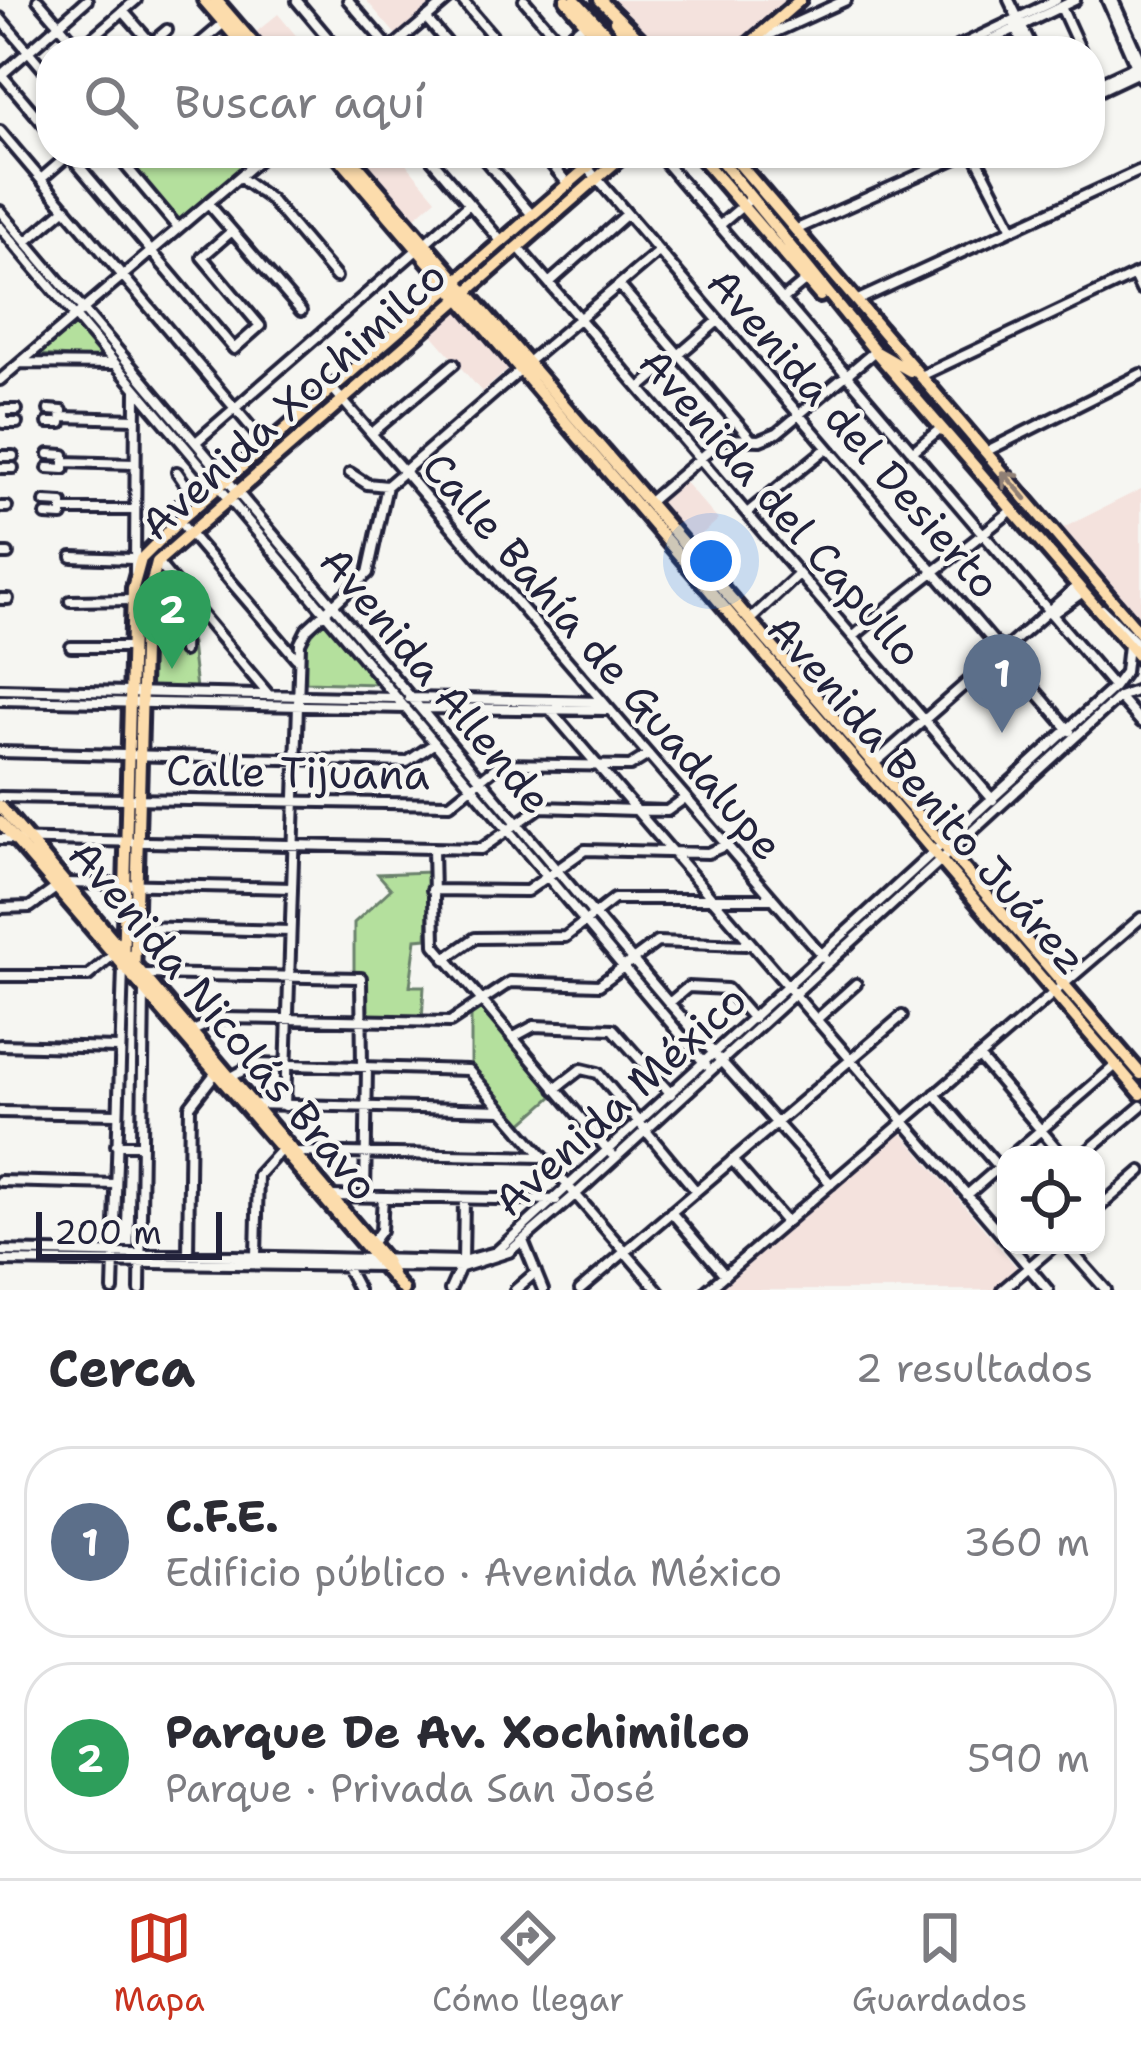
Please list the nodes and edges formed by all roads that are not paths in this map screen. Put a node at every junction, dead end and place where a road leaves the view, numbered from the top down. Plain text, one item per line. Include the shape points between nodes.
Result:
1 (38, 0) edge
2 (88, 0) edge
3 (136, 0) edge
4 (204, 0) edge
5 (216, 0) edge
6 (348, 0) edge
7 (448, 0) edge
8 (462, 0) edge
9 (524, 0) edge
10 (570, 0) edge
11 (599, 0) edge
12 (800, 0) edge
13 (846, 0) edge
14 (1009, 0) edge
15 (1075, 0) edge
16 (1110, 0) edge
17 (297, 1) edge
18 (1058, 3) edge
19 (789, 10) junction
20 (123, 11) junction
21 (0, 18) edge
22 (426, 18) junction
23 (224, 23) junction
24 (584, 23) junction
25 (1017, 23) junction
26 (796, 24) junction
27 (59, 25) junction
28 (166, 30) dead end
29 (46, 36) edge
30 (69, 36) edge
31 (94, 36) edge
32 (145, 36) edge
33 (159, 36) edge
34 (209, 36) edge
35 (235, 36) edge
36 (240, 36) edge
37 (246, 36) edge
38 (326, 36) edge
39 (378, 36) edge
40 (406, 36) edge
41 (441, 36) edge
42 (492, 36) edge
43 (555, 36) edge
44 (574, 36) edge
45 (596, 36) edge
46 (607, 36) edge
47 (628, 36) edge
48 (636, 36) edge
49 (759, 36) edge
50 (770, 36) edge
51 (985, 36) edge
52 (994, 36) edge
53 (1023, 36) edge
54 (1074, 36) edge
55 (36, 44) edge
56 (28, 51) junction
57 (36, 60) edge
58 (1140, 69) edge
59 (0, 74) edge
60 (1105, 84) edge
61 (36, 116) edge
62 (0, 130) edge
63 (52, 168) edge
64 (81, 168) edge
65 (128, 168) edge
66 (249, 168) edge
67 (349, 168) edge
68 (359, 168) edge
69 (439, 168) edge
70 (492, 168) edge
71 (555, 168) edge
72 (586, 168) edge
73 (588, 168) edge
74 (608, 168) edge
75 (670, 168) edge
76 (713, 168) edge
77 (728, 168) edge
78 (744, 168) edge
79 (927, 168) edge
80 (979, 168) edge
81 (1141, 170) edge
82 (238, 177) junction
83 (40, 178) junction
84 (596, 178) junction
85 (568, 184) junction
86 (208, 203) junction
87 (470, 204) junction
88 (745, 204) junction
89 (66, 208) junction
90 (0, 211) edge
91 (627, 214) junction
92 (532, 215) junction
93 (0, 226) edge
94 (719, 226) junction
95 (178, 228) junction
96 (1013, 229) junction
97 (796, 230) junction
98 (232, 231) junction
99 (26, 242) junction
100 (501, 242) junction
101 (789, 242) junction
102 (518, 245) junction
103 (422, 246) junction
104 (151, 251) junction
105 (659, 251) junction
106 (831, 272) junction
107 (1137, 274) edge
108 (122, 275) junction
109 (336, 277) dead end
110 (806, 280) junction
111 (550, 283) junction
112 (619, 285) junction
113 (457, 288) junction
114 (1141, 290) edge
115 (782, 300) junction
116 (856, 301) junction
117 (301, 311) dead end
118 (79, 312) junction
119 (580, 318) junction
120 (718, 321) junction
121 (875, 351) junction
122 (679, 355) junction
123 (20, 363) junction
124 (115, 364) junction
125 (454, 364) dead end
126 (524, 366) junction
127 (1141, 374) edge
128 (846, 375) junction
129 (921, 376) junction
130 (0, 380) edge
131 (136, 388) junction
132 (640, 388) junction
133 (336, 393) junction
134 (235, 408) junction
135 (17, 410) dead end
136 (49, 410) dead end
137 (799, 415) junction
138 (2, 416) edge
139 (62, 417) junction
140 (136, 419) junction
141 (17, 423) dead end
142 (48, 423) dead end
143 (941, 428) junction
144 (372, 434) junction
145 (752, 440) junction
146 (196, 442) junction
147 (266, 445) junction
148 (827, 448) junction
149 (912, 452) junction
150 (985, 452) junction
151 (49, 454) dead end
152 (0, 456) edge
153 (13, 456) dead end
154 (700, 458) junction
155 (605, 460) junction
156 (64, 462) junction
157 (135, 464) junction
158 (0, 468) edge
159 (13, 468) dead end
160 (48, 468) dead end
161 (404, 471) junction
162 (177, 472) dead end
163 (350, 473) dead end
164 (387, 486) junction
165 (227, 487) junction
166 (45, 502) dead end
167 (648, 503) junction
168 (62, 509) junction
169 (134, 510) junction
170 (1012, 510) junction
171 (747, 513) junction
172 (46, 515) dead end
173 (179, 527) junction
174 (983, 535) junction
175 (72, 557) dead end
176 (133, 559) junction
177 (157, 562) junction
178 (930, 569) junction
179 (135, 574) junction
180 (800, 574) junction
181 (1080, 589) junction
182 (132, 600) junction
183 (70, 601) dead end
184 (333, 604) junction
185 (195, 608) junction
186 (324, 612) junction
187 (1050, 614) junction
188 (747, 626) junction
189 (1141, 634) edge
190 (853, 637) junction
191 (1134, 645) edge
192 (70, 647) dead end
193 (130, 647) junction
194 (183, 651) dead end
195 (1003, 653) junction
196 (297, 659) junction
197 (1141, 659) edge
198 (1114, 687) junction
199 (0, 689) edge
200 (1141, 689) edge
201 (268, 695) junction
202 (135, 698) junction
203 (396, 698) junction
204 (412, 698) junction
205 (1119, 698) junction
206 (0, 700) edge
207 (296, 701) junction
208 (606, 706) junction
209 (405, 708) junction
210 (421, 708) junction
211 (551, 712) junction
212 (924, 720) junction
213 (1141, 722) edge
214 (1071, 733) junction
215 (435, 743) junction
216 (842, 746) junction
217 (860, 751) junction
218 (0, 752) edge
219 (648, 755) junction
220 (134, 756) junction
221 (295, 758) junction
222 (597, 766) junction
223 (873, 766) junction
224 (481, 780) junction
225 (472, 788) junction
226 (685, 798) junction
227 (133, 799) junction
228 (0, 801) edge
229 (295, 801) junction
230 (995, 803) junction
231 (633, 809) junction
232 (0, 821) edge
233 (518, 824) junction
234 (509, 831) junction
235 (0, 839) edge
236 (22, 840) junction
237 (132, 842) junction
238 (726, 844) junction
239 (294, 845) junction
240 (433, 848) junction
241 (669, 852) junction
242 (942, 852) junction
243 (554, 867) junction
244 (546, 875) junction
245 (60, 885) junction
246 (132, 885) junction
247 (292, 888) junction
248 (432, 890) junction
249 (773, 899) junction
250 (710, 901) junction
251 (0, 908) edge
252 (593, 914) junction
253 (1141, 918) edge
254 (585, 921) junction
255 (137, 927) junction
256 (290, 931) junction
257 (747, 945) junction
258 (445, 958) junction
259 (632, 959) junction
260 (825, 959) junction
261 (129, 966) junction
262 (622, 967) junction
263 (0, 976) edge
264 (289, 977) junction
265 (856, 984) dead end
266 (1059, 989) junction
267 (790, 991) junction
268 (144, 992) junction
269 (481, 1001) junction
270 (669, 1003) junction
271 (902, 1016) dead end
272 (817, 1018) junction
273 (287, 1019) junction
274 (753, 1019) junction
275 (362, 1022) junction
276 (187, 1036) junction
277 (512, 1038) junction
278 (0, 1045) edge
279 (118, 1048) junction
280 (851, 1058) junction
281 (979, 1058) junction
282 (717, 1059) junction
283 (286, 1065) junction
284 (1116, 1065) junction
285 (364, 1067) junction
286 (708, 1067) junction
287 (1141, 1074) edge
288 (222, 1078) junction
289 (555, 1089) junction
290 (671, 1094) junction
291 (935, 1094) junction
292 (1141, 1094) edge
293 (252, 1104) junction
294 (285, 1106) junction
295 (1141, 1106) edge
296 (367, 1109) junction
297 (503, 1110) junction
298 (0, 1112) edge
299 (117, 1114) junction
300 (904, 1121) junction
301 (776, 1123) junction
302 (642, 1127) junction
303 (1041, 1130) junction
304 (116, 1145) junction
305 (142, 1145) junction
306 (1023, 1146) edge
307 (1054, 1146) edge
308 (1094, 1146) edge
309 (286, 1152) junction
310 (366, 1153) junction
311 (997, 1153) edge
312 (612, 1155) junction
313 (545, 1157) junction
314 (732, 1160) junction
315 (300, 1169) junction
316 (997, 1169) edge
317 (1141, 1171) edge
318 (0, 1181) edge
319 (115, 1184) junction
320 (830, 1184) junction
321 (573, 1191) junction
322 (696, 1191) junction
323 (967, 1195) junction
324 (330, 1196) junction
325 (365, 1197) junction
326 (383, 1197) junction
327 (464, 1199) junction
328 (556, 1200) junction
329 (1105, 1203) edge
330 (671, 1212) junction
331 (786, 1222) junction
332 (997, 1230) edge
333 (520, 1238) junction
334 (370, 1244) junction
335 (0, 1251) edge
336 (625, 1251) junction
337 (188, 1254) junction
338 (1018, 1254) edge
339 (1044, 1254) edge
340 (1074, 1254) edge
341 (256, 1255) junction
342 (340, 1256) junction
343 (114, 1258) junction
344 (141, 1258) junction
345 (0, 1261) edge
346 (462, 1264) junction
347 (345, 1267) junction
348 (1029, 1267) junction
349 (387, 1270) edge
350 (536, 1272) junction
351 (725, 1275) junction
352 (113, 1290) edge
353 (140, 1290) edge
354 (358, 1290) edge
355 (450, 1290) edge
356 (515, 1290) edge
357 (543, 1290) edge
358 (580, 1290) edge
359 (658, 1290) edge
360 (707, 1290) edge
361 (1002, 1290) edge
362 (1048, 1290) edge
363 (1106, 1290) edge

1 - 27 street
2 - 27 street
3 - 20 street
4 - 23 main road
5 - 37 main road
6 - 39 street
7 - 22 street
8 - 42 street
9 - 43 street
10 - 24 main road
10 - 46 main road
11 - 47 main road
11 - 48 main road
12 - 19 main road
13 - 26 street
14 - 25 street
15 - 18 street
16 - 58 street
17 - 38 street
18 - 25 street
18 - 54 street
19 - 26 main road
19 - 49 main road
20 - 31 street
20 - 32 street
21 - 56 street
22 - 40 street
22 - 41 street
23 - 34 street
23 - 35 main road
23 - 36 main road
24 - 44 street
24 - 45 main road
25 - 51 street
25 - 52 street
25 - 53 street
26 - 50 street
27 - 29 street
27 - 30 street
28 - 33 street
55 - 56 street
56 - 57 street
56 - 59 street
58 - 60 street
59 - 61 street
62 - 83 street
63 - 83 street
64 - 104 street
65 - 95 street
66 - 82 street
67 - 103 main road, Avenida Benito Juárez
68 - 103 main road, Avenida Benito Juárez
69 - 87 street
70 - 92 street
71 - 85 street
72 - 85 main road, Avenida Xochimilco
73 - 84 street, Avenida del Desierto
74 - 84 main road, Avenida Xochimilco
75 - 94 street
76 - 88 main road
77 - 101 main road
78 - 97 main road
79 - 97 street
80 - 96 street
81 - 96 street
82 - 86 street
82 - 109 street via 270,199
83 - 89 street
84 - 91 street, Avenida del Desierto
84 - 102 main road, Avenida Xochimilco
85 - 92 main road, Avenida Xochimilco
86 - 95 street
86 - 98 street
87 - 100 street
87 - 103 street
88 - 94 street
88 - 101 main road
88 - 110 main road
89 - 99 street
89 - 108 street
90 - 99 street, Avenida Allende
91 - 105 street, Avenida del Desierto
91 - 111 street
92 - 100 main road, Avenida Xochimilco
93 - 118 street, Avenida Allende
94 - 115 street
95 - 104 street
96 - 116 street
97 - 106 main road
98 - 104 street via 202,257 260,326 234,349
98 - 117 street
99 - 118 street, Avenida Allende
100 - 113 main road, Avenida Xochimilco
101 - 106 main road
101 - 121 main road
102 - 111 street, Avenida del Capullo
102 - 113 main road, Avenida Xochimilco
103 - 113 main road, Avenida Benito Juárez
103 - 134 street
104 - 108 street
105 - 112 street
105 - 120 street, Avenida del Desierto
106 - 116 main road
107 - 114 street
107 - 129 street
108 - 118 street
108 - 134 street
110 - 115 street
110 - 121 main road
111 - 119 street, Avenida del Capullo
112 - 119 street
112 - 122 street
113 - 126 main road, Avenida Benito Juárez
113 - 133 main road, Avenida Xochimilco
115 - 128 street
116 - 129 main road
118 - 123 street
118 - 124 street, Avenida Allende
118 - 146 street, Avenida Allende
119 - 126 street
119 - 132 street, Avenida del Capullo
120 - 122 street
120 - 137 street, Avenida del Desierto
121 - 128 street
121 - 129 main road
121 - 143 main road
122 - 132 street
122 - 145 street
123 - 124 street
123 - 130 street
124 - 131 street, Avenida Allende
125 - 144 street
126 - 155 main road, Avenida Benito Juárez
126 - 161 street
127 - 150 street
128 - 137 street
128 - 149 street
129 - 150 main road
131 - 140 street
131 - 165 street, Avenida Allende
132 - 154 street, Avenida del Capullo
133 - 144 street, Calle Bahía de Guadalupe
133 - 147 main road, Avenida Xochimilco
133 - 165 main road, Avenida Xochimilco
134 - 146 street
134 - 147 street
135 - 138 street
136 - 139 street
137 - 145 street via 767,439
137 - 148 street, Avenida del Desierto
138 - 141 street
139 - 140 street
139 - 142 street
140 - 157 street
143 - 149 street
143 - 150 main road via 970,451
143 - 170 main road
144 - 161 street, Calle Bahía de Guadalupe
145 - 154 street via 728,436
146 - 165 street, Avenida Allende
147 - 165 main road, Avenida Xochimilco
148 - 171 street
148 - 178 street, Avenida del Desierto
149 - 174 street
189 -> 150 main road
151 - 156 street
152 - 153 street
154 - 167 street
154 - 171 street, Avenida del Capullo
155 - 167 main road, Avenida Benito Juárez
155 - 188 main road, Avenida Benito Juárez
156 - 157 street
156 - 160 street
157 - 169 street
158 - 159 street
161 - 164 street
161 - 208 street, Calle Bahía de Guadalupe
162 - 173 street via 192,494 166,518
163 - 164 street
164 - 184 street via 368,573
165 - 173 main road, Avenida Xochimilco
165 - 184 street, Avenida Allende
165 - 186 street, Avenida Allende
166 - 168 street
167 - 188 main road, Avenida Benito Juárez
168 - 169 street
168 - 172 street via 62,516
169 - 176 street
170 - 174 street
170 - 181 main road
171 - 180 street, Avenida del Capullo
173 - 177 main road, Avenida Xochimilco
173 - 179 main road, Avenida Xochimilco
173 - 196 street
174 - 178 street
174 - 187 street
175 - 176 street
176 - 179 street
177 - 185 street
177 - 202 main road, Avenida Xochimilco
178 - 190 street
178 - 195 street, Avenida del Desierto
179 - 182 main road, Avenida Xochimilco
180 - 188 street
180 - 190 street, Avenida del Capullo
181 - 187 street
181 - 191 main road
182 - 183 street
182 - 193 main road, Avenida Xochimilco
184 - 186 street
184 - 204 street, Avenida Allende
185 - 194 street via 184,620
185 - 201 street
186 - 196 street
186 - 203 street, Avenida Allende
187 - 195 street
187 - 198 street
188 - 216 main road, Avenida Benito Juárez
188 - 217 main road, Avenida Benito Juárez
190 - 212 street, Avenida del Capullo
191 - 197 main road
191 - 198 street
192 - 193 street
193 - 202 main road, Avenida Xochimilco
195 - 212 street
195 - 214 street, Avenida del Desierto
196 - 207 street
198 - 214 street, Avenida México
199 - 202 street
200 - 205 street, Avenida México
201 - 202 street
201 - 207 street
202 - 206 street
202 - 207 street
202 - 220 main road, Avenida Xochimilco
203 - 204 street
203 - 207 street
203 - 209 street, Avenida Allende
204 - 208 street
204 - 210 street, Avenida Allende
205 - 213 street
205 - 214 street, Avenida México
207 - 209 street
207 - 221 street
208 - 211 street
208 - 219 street, Calle Bahía de Guadalupe
209 - 210 street
209 - 215 street, Avenida Allende
210 - 211 street
210 - 224 street, Avenida Allende
211 - 222 street
212 - 223 street
212 - 230 street, Avenida del Capullo
214 - 230 street, Avenida México
215 - 221 street via 407,762
215 - 225 street, Avenida Allende
216 - 217 main road
216 - 242 main road, Avenida Benito Juárez
217 - 223 main road, Avenida Benito Juárez
218 - 220 street
219 - 222 street, Calle Tijuana via 634,766
219 - 226 street, Calle Bahía de Guadalupe
220 - 221 street
220 - 227 main road, Avenida Xochimilco
221 - 229 street
222 - 224 street, Calle Tijuana via 507,763
222 - 231 street
223 - 242 main road, Avenida Benito Juárez
224 - 225 street, Calle Tijuana
224 - 233 street, Avenida Allende
225 - 229 street, Calle Tijuana via 450,805
225 - 234 street, Avenida Allende
226 - 231 street via 667,811
226 - 238 street, Calle Bahía de Guadalupe
227 - 228 street, Calle Tijuana
227 - 229 street, Calle Tijuana
227 - 237 main road, Avenida Xochimilco
228 - 236 main road, Avenida Nicolás Bravo
229 - 239 street
230 - 242 street, Avenida México
231 - 233 street via 541,807
231 - 241 street
232 - 236 main road, Avenida Nicolás Bravo
233 - 234 street
233 - 243 street, Avenida Allende
234 - 240 street via 487,848
234 - 244 street, Avenida Allende
235 - 236 street
236 - 237 street
236 - 245 main road, Avenida Nicolás Bravo
237 - 239 street
237 - 246 main road, Avenida Xochimilco
238 - 241 street via 708,853
238 - 249 street, Calle Bahía de Guadalupe
239 - 240 street
239 - 247 street
240 - 248 street
241 - 243 street via 584,850
241 - 250 street
242 - 260 street, Avenida México
242 - 266 main road, Avenida Benito Juárez
243 - 244 street
243 - 252 street, Avenida Allende
244 - 248 street via 518,892
244 - 254 street, Avenida Allende
245 - 246 street
245 - 251 street via 30,907
245 - 261 main road, Avenida Nicolás Bravo
246 - 247 street
246 - 255 main road, Avenida Xochimilco
246 - 261 main road, Avenida Xochimilco
247 - 256 street
248 - 258 street via 432,937
249 - 250 street
249 - 260 street, Calle Bahía de Guadalupe
250 - 252 street via 621,898
250 - 257 street
252 - 254 street
252 - 259 street, Avenida Allende
253 - 266 street
254 - 258 street via 559,939 475,938
254 - 262 street, Avenida Allende
255 - 256 street
255 - 261 main road, Avenida Xochimilco
256 - 264 street
257 - 259 street via 657,942
257 - 267 street
258 - 269 street
259 - 262 street
259 - 270 street, Avenida Allende
260 - 267 street, Avenida México
261 - 263 street via 88,976
261 - 264 street
261 - 268 main road, Avenida Nicolás Bravo
261 - 276 main road, Avenida Nicolás Bravo
261 - 279 street
262 - 269 street via 599,985 509,982
262 - 286 street, Avenida Allende
264 - 273 street
264 - 275 street via 361,978
265 - 272 street
266 - 281 street
266 - 284 main road, Avenida Benito Juárez
266 - 287 main road, Avenida Benito Juárez
267 - 272 street
267 - 274 street, Avenida México
267 - 282 street, Avenida México
268 - 276 main road, Avenida Nicolás Bravo
268 - 305 street
269 - 275 street via 450,1022
269 - 277 street
270 - 274 street via 688,987 727,989
270 - 282 street, Avenida Allende
271 - 280 street
272 - 280 street
273 - 275 street
273 - 276 street via 220,1018
273 - 283 street
274 - 282 street, Avenida México
275 - 285 street
276 - 288 main road, Avenida Nicolás Bravo
277 - 289 street
277 - 290 street via 534,1026 613,1029
278 - 279 street
279 - 299 street
280 - 300 street
280 - 301 street
281 - 291 street
281 - 303 street
282 - 286 street, Avenida México
282 - 301 street, Avenida Allende
283 - 285 street
283 - 288 street via 248,1065
283 - 294 street
284 - 292 main road, Avenida Benito Juárez
284 - 303 street
285 - 296 street
285 - 297 street via 463,1069
286 - 290 street, Avenida México
286 - 302 street, Avenida México
288 - 293 main road, Avenida Nicolás Bravo
288 - 309 main road, Avenida Nicolás Bravo
288 - 337 street via 190,1106
289 - 302 street via 576,1071 594,1070
289 - 312 street
290 - 302 street, Avenida México
291 - 300 street
291 - 311 street
293 - 294 street
293 - 309 main road, Avenida Nicolás Bravo
294 - 296 street
295 - 308 street
296 - 297 street
296 - 310 street
297 - 313 street
298 - 299 street
299 - 304 street
300 - 320 street
300 - 323 street
301 - 314 street
301 - 320 street, Avenida Allende
302 - 312 street, Avenida México
302 - 322 street
303 - 306 street
303 - 307 street
304 - 305 street
304 - 319 street
305 - 344 street
309 - 310 street
309 - 315 main road, Avenida Nicolás Bravo
309 - 341 street via 258,1174
310 - 313 street
310 - 325 street
312 - 321 street, Avenida México
313 - 321 street
314 - 322 street
314 - 331 street
315 - 324 main road, Avenida Nicolás Bravo
315 - 349 main road, Avenida Nicolás Bravo
316 - 323 street
317 - 329 street
318 - 319 street
319 - 343 street
320 - 331 street
321 - 328 street, Avenida México
321 - 333 street, Avenida México
321 - 336 street
322 - 330 street
323 - 332 street
324 - 325 street
324 - 334 main road, Avenida Nicolás Bravo
325 - 326 street
326 - 327 street
326 - 334 street via 381,1231
327 - 328 street
327 - 346 street
328 - 333 street, Avenida México
330 - 336 street
330 - 351 street
331 - 351 street
333 - 346 street, Avenida México
333 - 350 street
334 - 349 main road, Avenida Nicolás Bravo
335 - 343 street, Avenida México
336 - 358 street
336 - 359 street
337 - 341 street, Avenida México
337 - 344 street, Avenida México
338 - 348 street
339 - 348 street
340 - 363 street
341 - 342 street, Avenida México
342 - 347 street
342 - 349 street, Avenida México
343 - 344 street, Avenida México
343 - 345 street, Avenida México
343 - 352 street
344 - 347 street, Avenida México
344 - 353 street
346 - 349 street, Avenida México
346 - 355 street
347 - 349 street, Avenida México
347 - 354 street
348 - 361 street
348 - 362 street
350 - 356 street
350 - 357 street
351 - 360 street

